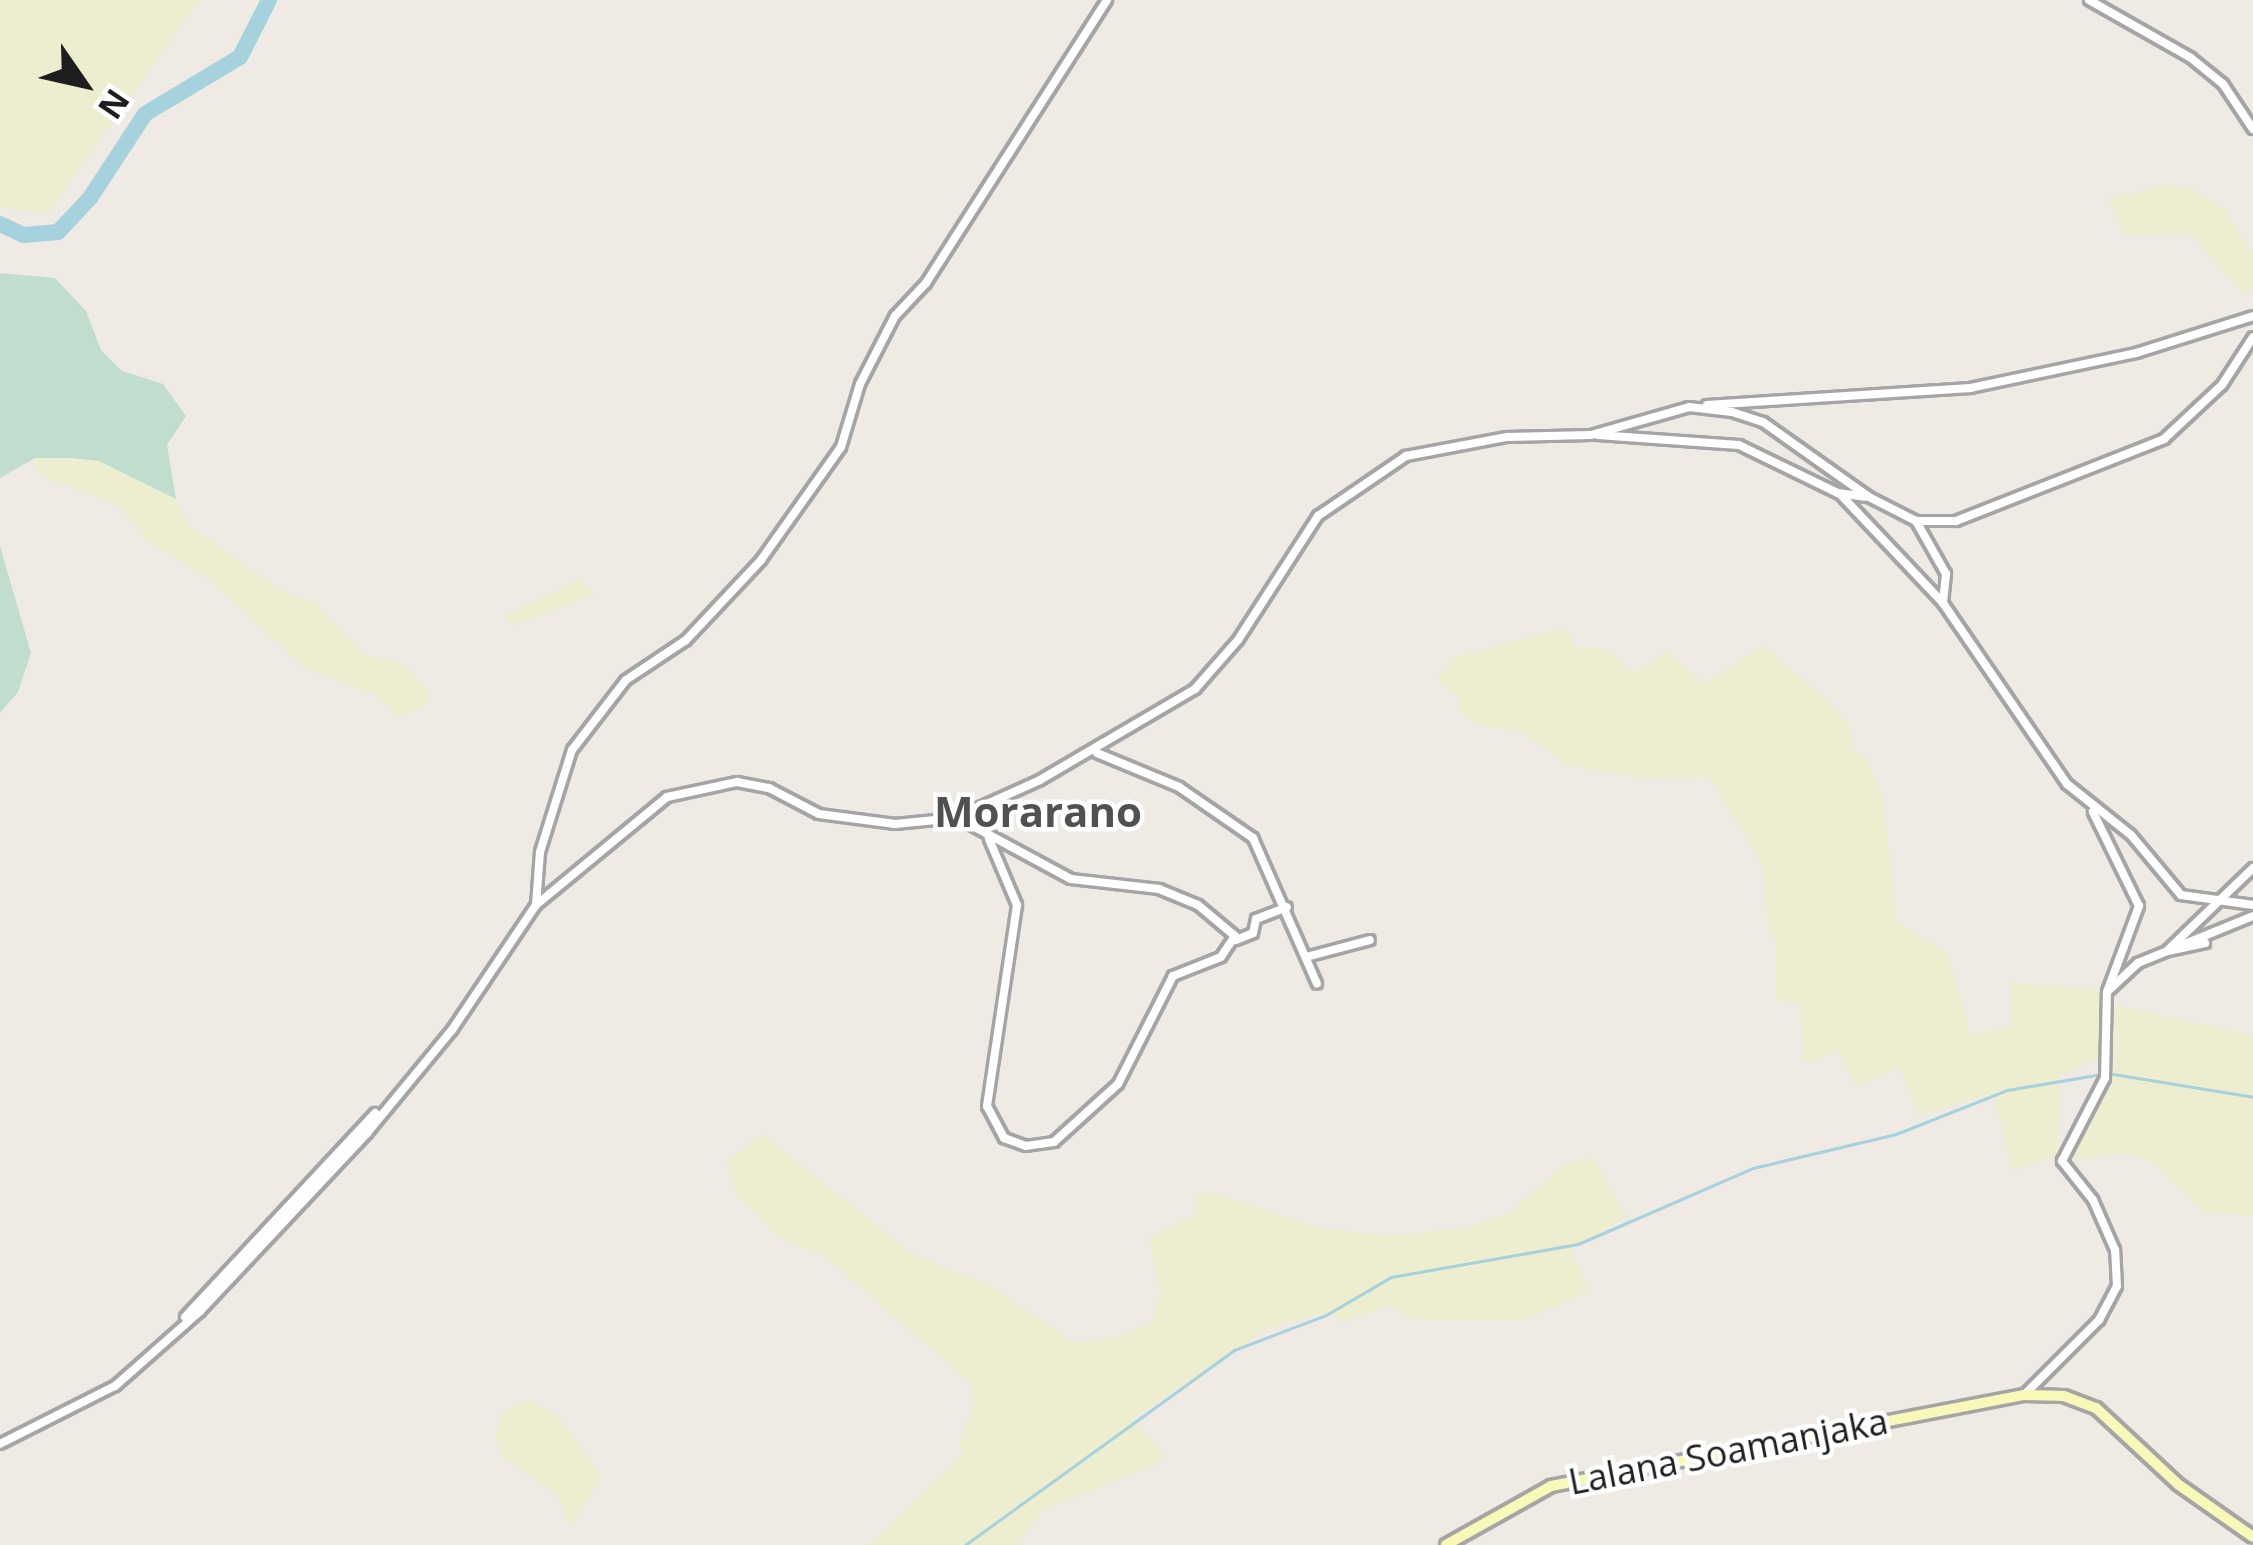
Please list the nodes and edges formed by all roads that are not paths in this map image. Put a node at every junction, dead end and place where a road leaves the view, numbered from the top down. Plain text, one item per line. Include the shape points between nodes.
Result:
1 (1107, 0) edge
2 (2089, 0) edge
3 (2253, 129) edge
4 (2253, 316) edge
5 (2253, 338) edge
6 (1689, 407) junction
7 (1591, 435) junction
8 (1838, 493) junction
9 (1869, 497) junction
10 (1916, 521) junction
11 (1943, 603) junction
12 (1096, 752) junction
13 (2093, 812) junction
14 (956, 818) junction
15 (989, 839) junction
16 (2253, 868) edge
17 (2215, 898) junction
18 (536, 905) junction
19 (2253, 905) edge
20 (1287, 907) junction
21 (2253, 919) edge
22 (1370, 940) dead end
23 (1234, 941) junction
24 (2167, 951) junction
25 (1306, 957) junction
26 (1318, 984) dead end
27 (2107, 992) junction
28 (2024, 1395) junction
29 (0, 1444) edge
30 (2253, 1538) edge
31 (1447, 1545) edge

1 - 18 street via 926,283 895,316 860,384 841,447 761,560 686,640 626,680 572,751 539,852
2 - 3 street via 2191,58 2223,84
4 - 6 street via 2136,353 1970,388
5 - 10 street via 2222,385 2164,440 1988,511
6 - 7 street
6 - 9 street via 1763,422
7 - 8 street via 1739,445
7 - 12 street via 1438,449 1347,490 1284,562 1216,670
8 - 9 street
8 - 11 street
9 - 10 street
10 - 11 street via 1946,574
11 - 13 street via 2049,763
12 - 14 street
12 - 20 street via 1237,820
13 - 17 street via 2131,836 2172,889
13 - 27 street via 2139,906
14 - 15 street
14 - 18 street via 861,822 819,814 769,788 711,783 667,797
15 - 23 street via 1071,879 1159,889 1198,905
15 - 23 street via 1017,904 987,1106 1004,1138 1026,1146 1054,1142 1095,1113 1173,976 1221,957
16 - 17 street
17 - 19 street
17 - 24 street
18 - 29 street via 452,1030 368,1133 200,1311 115,1386
20 - 23 street via 1256,919 1253,933
20 - 25 street
21 - 24 street via 2179,954
22 - 25 street
24 - 27 street
25 - 26 street
27 - 28 street via 2108,1068 2062,1161 2093,1200 2115,1250 2117,1286 2099,1320
28 - 30 street, Lalana Soamanjaka via 2064,1396 2096,1408
28 - 31 street, Lalana Soamanjaka via 1551,1486

